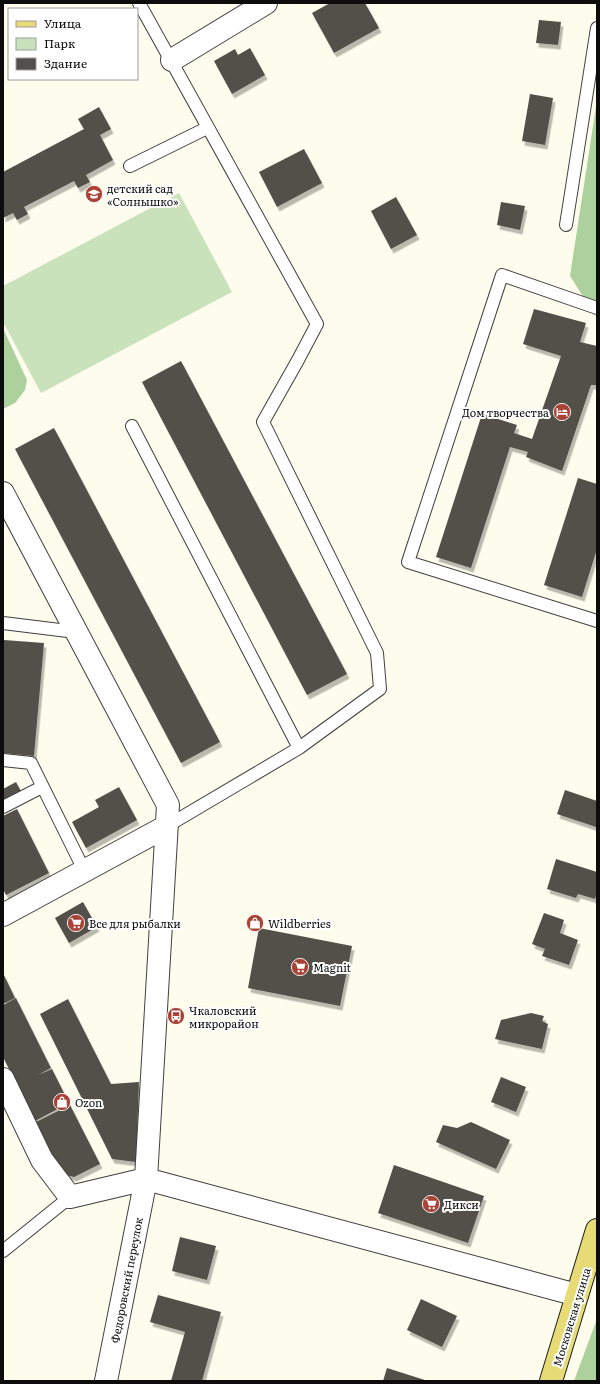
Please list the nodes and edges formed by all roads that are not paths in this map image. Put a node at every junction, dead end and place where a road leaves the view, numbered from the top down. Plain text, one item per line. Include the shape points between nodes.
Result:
1 (139, 3) edge
2 (266, 3) edge
3 (597, 28) edge
4 (172, 60) junction
5 (207, 128) junction
6 (130, 166) dead end
7 (566, 225) dead end
8 (597, 308) edge
9 (132, 426) dead end
10 (3, 493) edge
11 (597, 621) edge
12 (3, 624) edge
13 (76, 632) junction
14 (299, 748) junction
15 (3, 760) edge
16 (42, 787) junction
17 (3, 807) edge
18 (166, 826) junction
19 (84, 870) junction
20 (3, 914) edge
21 (3, 1079) edge
22 (146, 1179) junction
23 (70, 1197) junction
24 (597, 1230) edge
25 (3, 1252) edge
26 (577, 1295) junction
27 (106, 1381) edge
28 (551, 1381) edge

1 - 4 lane
2 - 4 street
3 - 7 lane
4 - 5 lane
5 - 6 lane
5 - 14 lane via 317,324 263,422 377,653 380,689
8 - 11 lane via 502,275 408,562
9 - 14 lane
10 - 13 street, Федоровский переулок
12 - 13 lane
13 - 18 street, Федоровский переулок via 168,805
14 - 18 lane
15 - 16 lane via 31,763
16 - 17 lane
16 - 19 lane
18 - 19 street
18 - 22 street, Федоровский переулок
19 - 20 street
21 - 23 street via 42,1160
22 - 23 street
22 - 26 street
22 - 27 street, Федоровский переулок
23 - 25 lane
24 - 26 main road, Московская улица
26 - 28 main road, Московская улица

